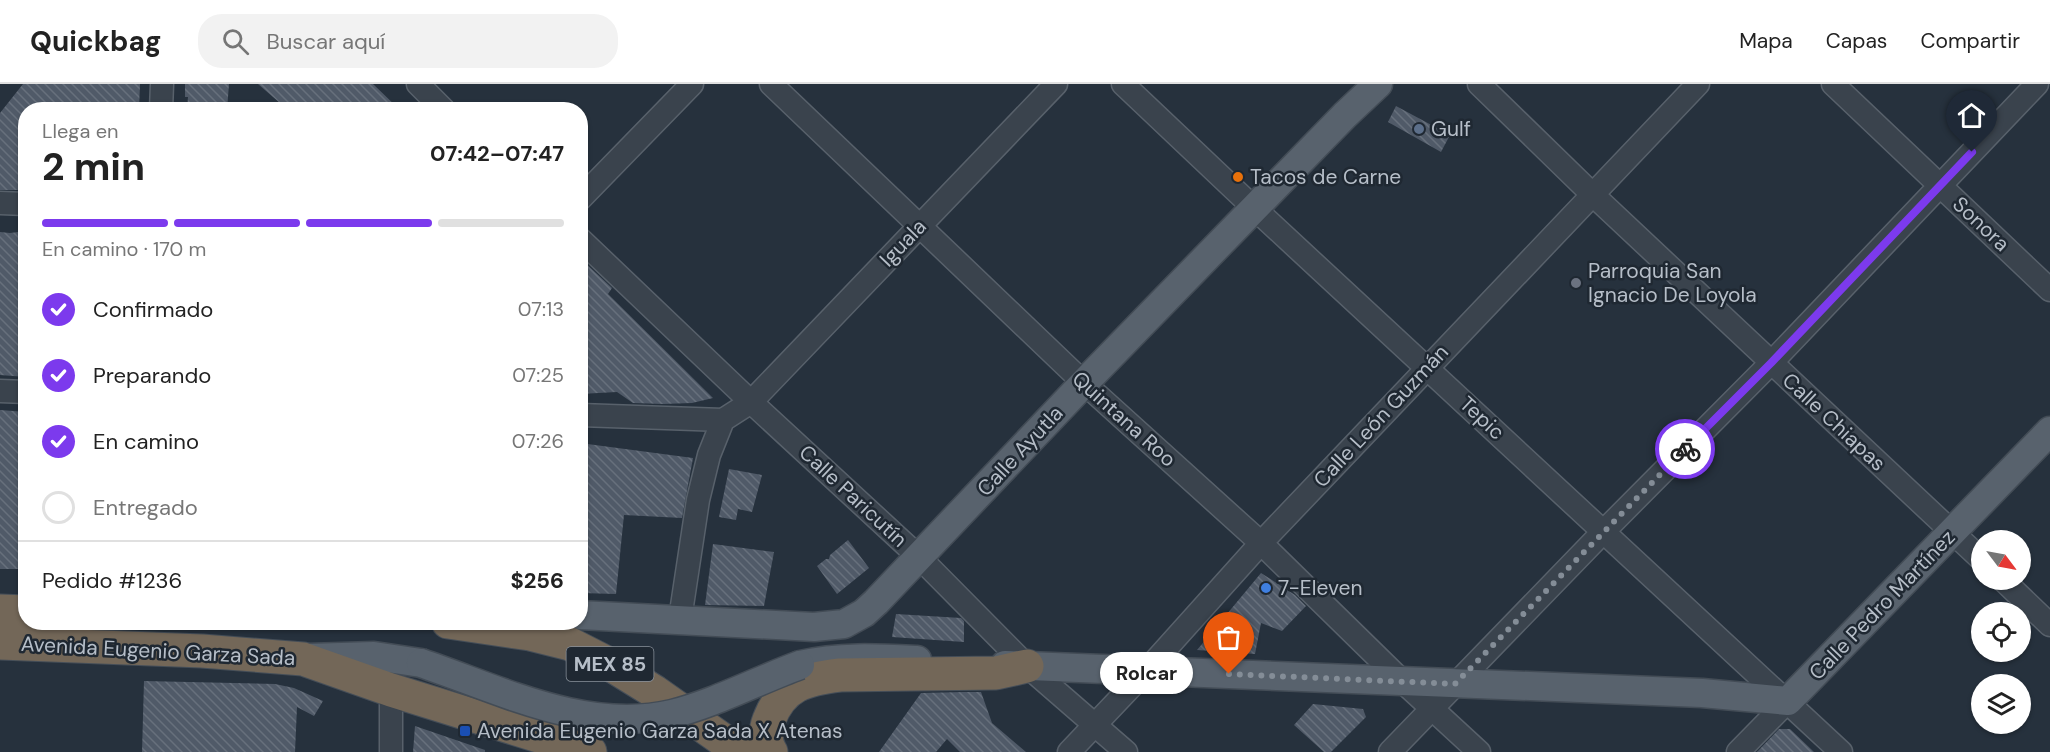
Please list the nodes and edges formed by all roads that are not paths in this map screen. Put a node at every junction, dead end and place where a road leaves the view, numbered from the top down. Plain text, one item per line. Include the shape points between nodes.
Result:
1 (162, 84) edge
2 (418, 84) edge
3 (692, 84) edge
4 (771, 84) edge
5 (1056, 84) edge
6 (1124, 84) edge
7 (1378, 84) edge
8 (1479, 84) edge
9 (1698, 84) edge
10 (1833, 84) edge
11 (2037, 84) edge
12 (161, 102) edge
13 (436, 102) edge
14 (1939, 185) junction
15 (588, 191) edge
16 (1592, 194) junction
17 (0, 202) edge
18 (18, 203) edge
19 (1254, 208) junction
20 (919, 225) junction
21 (588, 247) edge
22 (2050, 290) edge
23 (1771, 363) junction
24 (1427, 367) junction
25 (1084, 383) junction
26 (0, 391) edge
27 (18, 392) edge
28 (751, 402) junction
29 (588, 415) edge
30 (723, 420) junction
31 (2050, 431) edge
32 (1604, 531) junction
33 (1952, 532) junction
34 (1261, 543) junction
35 (1971, 550) edge
36 (920, 558) junction
37 (2013, 590) edge
38 (0, 612) edge
39 (18, 612) edge
40 (588, 615) edge
41 (680, 619) junction
42 (2050, 625) edge
43 (501, 630) edge
44 (0, 643) edge
45 (303, 659) junction
46 (1027, 666) junction
47 (1146, 671) junction
48 (1761, 676) junction
49 (1402, 681) junction
50 (1455, 684) junction
51 (391, 690) junction
52 (1653, 692) junction
53 (1788, 701) junction
54 (1432, 708) junction
55 (1095, 724) junction
56 (569, 748) edge
57 (391, 752) edge
58 (740, 752) edge
59 (771, 752) edge
60 (1068, 752) edge
61 (1126, 752) edge
62 (1390, 752) edge
63 (1479, 752) edge
64 (1738, 752) edge
65 (1841, 752) edge

1 - 12 street
2 - 13 street
3 - 15 street
4 - 20 street, Quintana Roo
5 - 20 street, Iguala
6 - 19 street, Tepic
7 - 19 main road, Calle Ayutla
8 - 16 street, Calle Chiapas
9 - 16 street, Calle León Guzmán
10 - 14 street, Sonora
11 - 14 street
14 - 22 street, Sonora
14 - 23 street
16 - 23 street, Calle Chiapas
16 - 24 street, Calle León Guzmán
17 - 18 street
19 - 24 street, Tepic
19 - 25 main road, Calle Ayutla
20 - 25 street, Quintana Roo
20 - 28 street, Iguala
21 - 28 street, Calle Paricutín
23 - 32 street
23 - 33 street, Calle Chiapas
24 - 32 street, Tepic
24 - 34 street, Calle León Guzmán
25 - 34 street, Quintana Roo
25 - 36 main road, Calle Ayutla
26 - 27 street
28 - 30 street, Iguala
28 - 36 street, Calle Paricutín
29 - 30 street
30 - 41 street via 698,500
31 - 33 main road, Calle Pedro Martínez
32 - 48 street, Tepic
32 - 50 street
33 - 35 street, Calle Chiapas
33 - 53 main road, Calle Pedro Martínez
34 - 47 street, Calle León Guzmán
34 - 49 street, Quintana Roo
36 - 41 main road, Calle Ayutla via 864,614 844,624 814,627
36 - 46 street, Calle Paricutín
37 - 42 street
38 - 39 highway, Avenida Eugenio Garza Sada
40 - 41 main road, Calle Ayutla
43 - 58 highway, MEX 85 via 549,638 587,652 655,692
44 - 45 highway, Avenida Eugenio Garza Sada
45 - 46 main road, bridge via 374,656 421,663 555,708 615,720 674,714 800,665 829,659 861,657
45 - 51 highway, Avenida Eugenio Garza Sada
46 - 47 main road
46 - 55 street, Calle Paricutín
46 - 59 highway via 996,673 840,675 801,683 787,691 772,711 766,736
47 - 49 main road
47 - 55 street, Calle León Guzmán
48 - 52 main road via 1754,684 1671,680
48 - 53 street, Tepic
49 - 50 main road
49 - 54 street, Quintana Roo
50 - 52 main road
50 - 54 street
51 - 56 highway, Avenida Eugenio Garza Sada
51 - 57 street
52 - 53 main road
53 - 64 street, Calle Pedro Martínez
53 - 65 street, Tepic
54 - 62 street
54 - 63 street, Quintana Roo
55 - 60 street, Calle León Guzmán
55 - 61 street, Calle Paricutín

